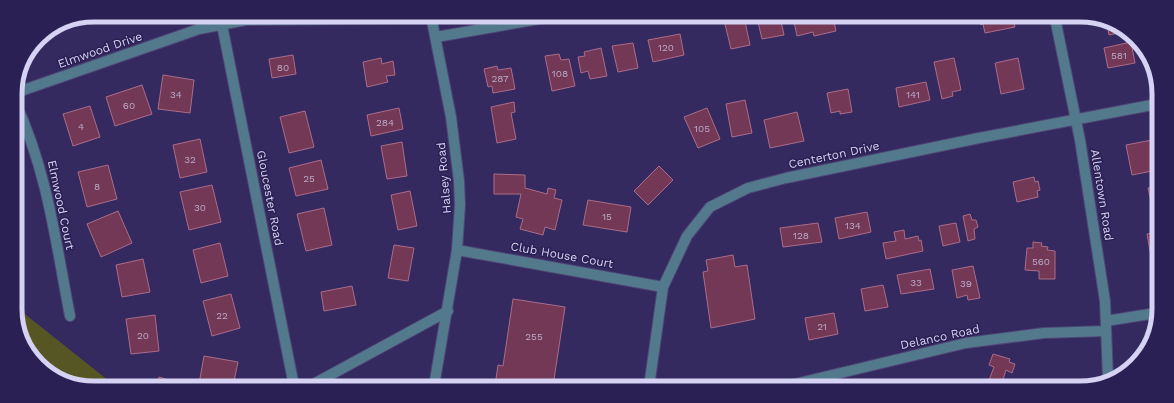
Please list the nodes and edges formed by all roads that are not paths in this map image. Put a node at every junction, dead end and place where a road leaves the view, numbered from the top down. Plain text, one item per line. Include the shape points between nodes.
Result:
1 (216, 22) edge
2 (221, 22) edge
3 (432, 22) edge
4 (522, 22) edge
5 (1056, 22) edge
6 (436, 37) junction
7 (22, 91) edge
8 (1152, 105) edge
9 (22, 117) edge
10 (1076, 120) junction
11 (457, 250) junction
12 (663, 287) junction
13 (448, 311) junction
14 (1151, 314) edge
15 (70, 316) dead end
16 (1106, 326) junction
17 (1108, 376) edge
18 (293, 381) edge
19 (319, 381) edge
20 (435, 381) edge
21 (649, 381) edge
22 (807, 381) edge

1 - 7 street, Elmwood Drive
2 - 18 street, Gloucester Road
3 - 6 street, Halsey Road
4 - 6 street
5 - 10 street, Allentown Road
6 - 11 street, Halsey Road via 451,117 459,181
8 - 10 street, Centerton Drive
9 - 15 street, Elmwood Court via 38,161 49,206
10 - 12 street, Centerton Drive via 978,138 748,188 710,207 698,220 687,236
10 - 16 street, Allentown Road via 1105,301
11 - 12 street, Club House Court
11 - 13 street, Halsey Road
12 - 21 street, Centerton Drive
13 - 19 street
13 - 20 street, Halsey Road
14 - 16 street, Delanco Road
16 - 17 street, Allentown Road
16 - 22 street, Delanco Road via 966,343

